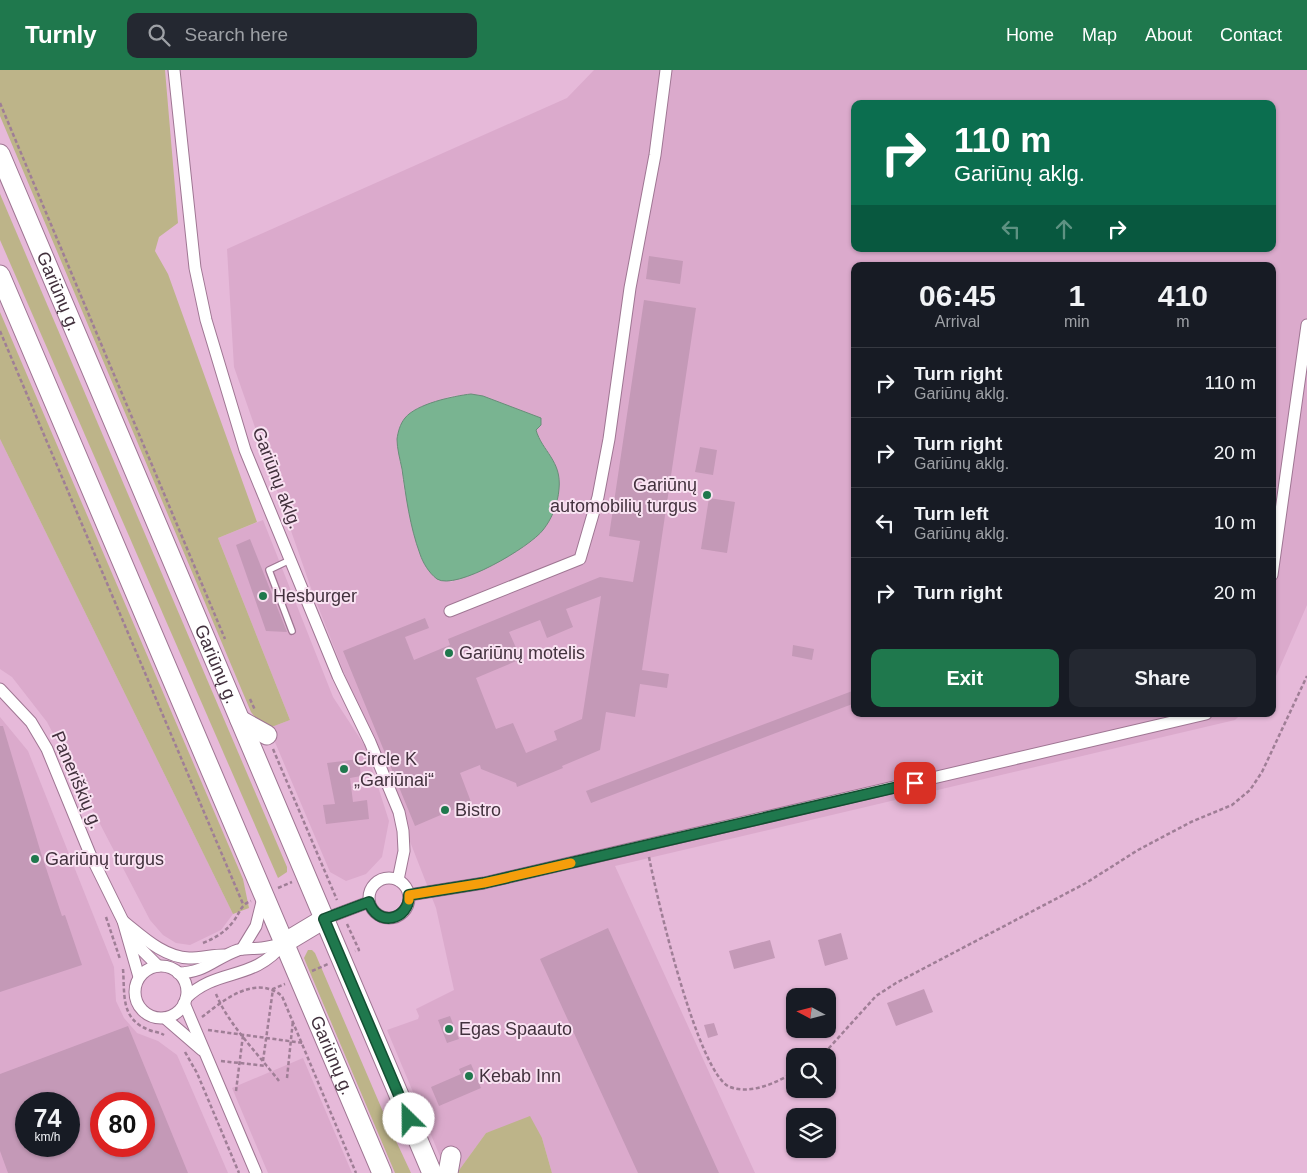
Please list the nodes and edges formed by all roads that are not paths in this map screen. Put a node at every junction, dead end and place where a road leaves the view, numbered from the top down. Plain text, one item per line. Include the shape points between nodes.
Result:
1 (174, 70) edge
2 (666, 70) edge
3 (0, 154) edge
4 (0, 275) edge
5 (1307, 325) edge
6 (1276, 546) edge
7 (290, 560) junction
8 (450, 611) dead end
9 (292, 631) dead end
10 (0, 689) edge
11 (248, 716) junction
12 (1193, 717) edge
13 (267, 735) road end
14 (398, 880) junction
15 (263, 895) junction
16 (409, 895) junction
17 (369, 902) junction
18 (324, 919) junction
19 (123, 920) junction
20 (284, 943) junction
21 (242, 949) junction
22 (224, 955) junction
23 (158, 966) junction
24 (178, 973) junction
25 (139, 978) junction
26 (185, 1001) junction
27 (165, 1018) junction
28 (205, 1055) junction
29 (256, 1173) edge
30 (382, 1173) edge
31 (432, 1173) edge

1 - 7 street, Gariūnų aklg. via 195,268 206,320 245,450
2 - 8 street via 602,478 580,559
3 - 11 highway, Gariūnų g.
4 - 15 highway, Gariūnų g.
5 - 6 street
7 - 9 lane via 269,570
7 - 14 street, Gariūnų aklg. via 399,812 404,850
10 - 19 street, Paneriškių g. via 32,722 47,748 90,854
11 - 13 highway
11 - 18 highway, Gariūnų g. via 305,876
12 - 16 street via 484,883
14 - 16 street
14 - 17 street via 379,881 371,890
15 - 20 highway, Gariūnų g.
15 - 21 street via 256,926
16 - 17 street via 407,908 391,919 375,912
17 - 18 street
18 - 20 highway
18 - 31 highway, Gariūnų g.
19 - 22 street via 175,956
19 - 23 street via 142,950
19 - 25 street, Paneriškių g.
20 - 21 street
20 - 26 street via 268,961 253,969 202,984
20 - 30 highway, Gariūnų g.
21 - 22 street
22 - 24 street via 206,968
23 - 24 street
23 - 25 street
24 - 26 street via 186,989
25 - 27 street, Paneriškių g. via 135,992 139,1006 150,1016
26 - 27 street via 178,1011
26 - 28 street
27 - 28 street, Paneriškių g.
28 - 29 street

